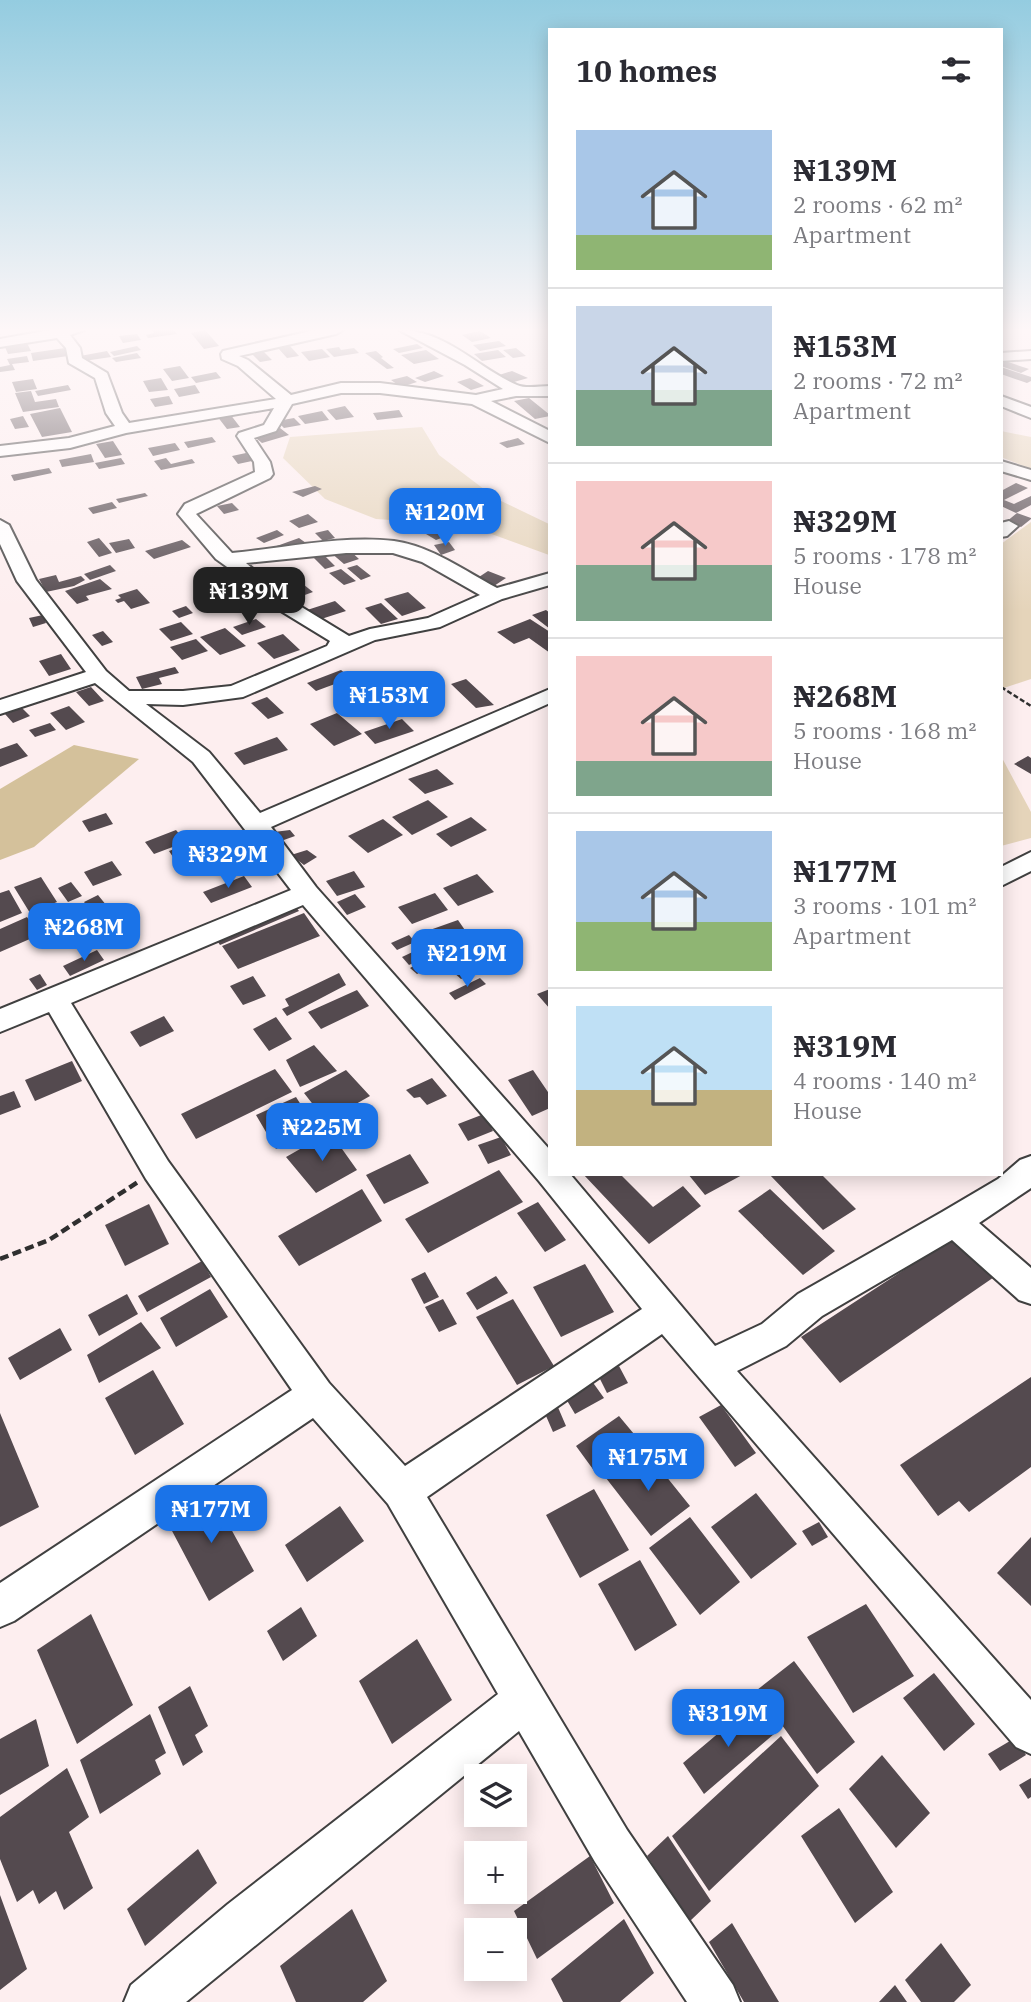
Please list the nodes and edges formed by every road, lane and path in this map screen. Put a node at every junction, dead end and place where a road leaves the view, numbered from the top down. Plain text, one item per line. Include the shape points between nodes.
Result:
1 (122, 423) edge
2 (155, 423) edge
3 (273, 423) edge
4 (521, 423) edge
5 (125, 428) junction
6 (548, 437) edge
7 (0, 451) edge
8 (1003, 467) edge
9 (1031, 475) edge
10 (0, 525) edge
11 (229, 559) junction
12 (548, 580) edge
13 (495, 596) junction
14 (335, 650) junction
15 (99, 675) junction
16 (1003, 688) edge
17 (548, 696) edge
18 (123, 697) junction
19 (1031, 706) edge
20 (0, 707) edge
21 (256, 824) junction
22 (1031, 860) edge
23 (1003, 877) edge
24 (307, 893) junction
25 (55, 999) junction
26 (0, 1021) edge
27 (545, 1159) edge
28 (1031, 1169) edge
29 (157, 1170) junction
30 (558, 1176) edge
31 (954, 1222) junction
32 (0, 1259) edge
33 (1031, 1289) edge
34 (666, 1312) junction
35 (710, 1366) junction
36 (316, 1395) junction
37 (402, 1491) junction
38 (0, 1607) edge
39 (524, 1700) junction
40 (1031, 1732) edge
41 (148, 2002) edge
42 (716, 2002) edge

1 - 5 street
2 - 5 street
3 - 11 street via 245,436 247,445 265,464 264,474 187,514
4 - 6 street
5 - 7 street via 70,443
8 - 9 street
10 - 15 street via 27,581
11 - 13 street via 394,547 429,558
11 - 14 street via 283,604 341,639
12 - 13 street
13 - 14 street via 450,618 370,635
14 - 18 street via 235,692 183,698
15 - 18 street
15 - 20 street
16 - 19 path
17 - 21 street
18 - 21 street via 201,757
21 - 24 street
22 - 23 street
24 - 25 street
24 - 27 street
25 - 26 street
25 - 29 street
28 - 31 street
29 - 32 path via 49,1240
29 - 36 street
30 - 34 street
31 - 33 street
31 - 35 street via 810,1305 774,1335
34 - 35 street
34 - 37 street
35 - 40 street
36 - 37 street
36 - 38 street
37 - 39 street
39 - 41 street
39 - 42 street via 611,1846

